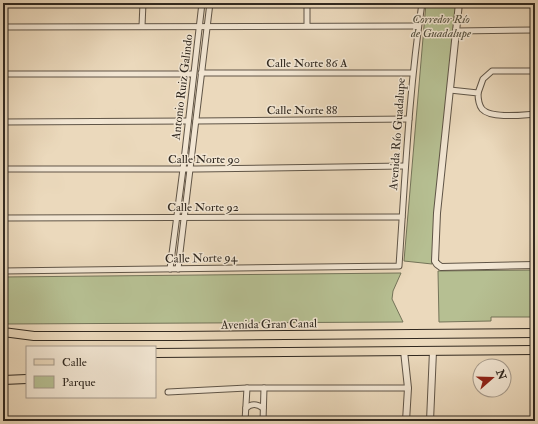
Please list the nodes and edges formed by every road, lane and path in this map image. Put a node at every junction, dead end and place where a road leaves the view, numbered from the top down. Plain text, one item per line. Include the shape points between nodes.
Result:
1 (143, 3) edge
2 (202, 3) edge
3 (210, 3) edge
4 (307, 3) edge
5 (422, 3) edge
6 (459, 3) edge
7 (307, 25) junction
8 (142, 26) junction
9 (418, 26) junction
10 (3, 27) edge
11 (199, 27) junction
12 (207, 27) junction
13 (535, 30) edge
14 (456, 31) junction
15 (535, 71) edge
16 (412, 73) junction
17 (3, 74) edge
18 (193, 74) junction
19 (201, 74) junction
20 (450, 90) junction
21 (478, 94) junction
22 (535, 114) edge
23 (409, 119) junction
24 (188, 121) junction
25 (196, 121) junction
26 (3, 122) edge
27 (404, 166) junction
28 (3, 169) edge
29 (183, 169) junction
30 (190, 169) junction
31 (184, 216) junction
32 (177, 217) junction
33 (402, 217) junction
34 (3, 218) edge
35 (399, 266) joint
36 (535, 266) edge
37 (170, 269) junction
38 (178, 269) junction
39 (3, 271) edge
40 (3, 332) edge
41 (535, 333) edge
42 (535, 350) edge
43 (404, 351) junction
44 (433, 351) junction
45 (156, 353) edge
46 (26, 379) edge
47 (3, 380) edge
48 (247, 388) junction
49 (264, 388) junction
50 (408, 388) junction
51 (168, 392) dead end
52 (246, 408) junction
53 (263, 408) junction
54 (245, 421) edge
55 (263, 421) edge
56 (406, 421) edge
57 (430, 421) edge

1 - 8 street
2 - 11 street, Antonio Ruiz Galindo
3 - 12 street, Antonio Ruiz Galindo
4 - 7 street
5 - 9 street, Avenida Río Guadalupe
6 - 14 street
7 - 9 street
7 - 12 street
8 - 10 street
8 - 11 street
9 - 16 street, Avenida Río Guadalupe
11 - 12 street
11 - 18 street, Antonio Ruiz Galindo
12 - 19 street, Antonio Ruiz Galindo
13 - 14 street
14 - 20 street
15 - 21 street via 492,71 483,79
16 - 19 street, Calle Norte 86 A
16 - 23 street, Avenida Río Guadalupe
17 - 18 street
18 - 24 street, Antonio Ruiz Galindo
19 - 25 street, Antonio Ruiz Galindo
20 - 21 street
20 - 36 street via 437,213 436,264 441,267
21 - 22 street via 482,108 489,114
23 - 25 street, Calle Norte 88
23 - 27 street, Avenida Río Guadalupe
24 - 26 street
24 - 29 street, Antonio Ruiz Galindo
25 - 30 street, Antonio Ruiz Galindo
27 - 30 street, Calle Norte 90
27 - 33 street, Avenida Río Guadalupe
28 - 29 street, Calle Norte 90
29 - 30 street, Calle Norte 90
29 - 32 street, Antonio Ruiz Galindo
30 - 31 street, Antonio Ruiz Galindo
31 - 32 street, Calle Norte 92
31 - 33 street, Calle Norte 92
31 - 38 street, Antonio Ruiz Galindo
32 - 34 street, Calle Norte 92
32 - 37 street, Antonio Ruiz Galindo
33 - 35 street, Avenida Río Guadalupe
35 - 38 street, Calle Norte 94
37 - 38 street, Calle Norte 94
37 - 39 street, Calle Norte 94
40 - 41 main road, Avenida Gran Canal via 34,336
42 - 44 main road
43 - 44 main road
43 - 45 main road
43 - 50 street
44 - 57 street
46 - 47 main road
48 - 49 street
48 - 51 street
48 - 52 street
49 - 50 street
49 - 53 street
50 - 56 street
52 - 53 street via 256,404
52 - 54 street
53 - 55 street

